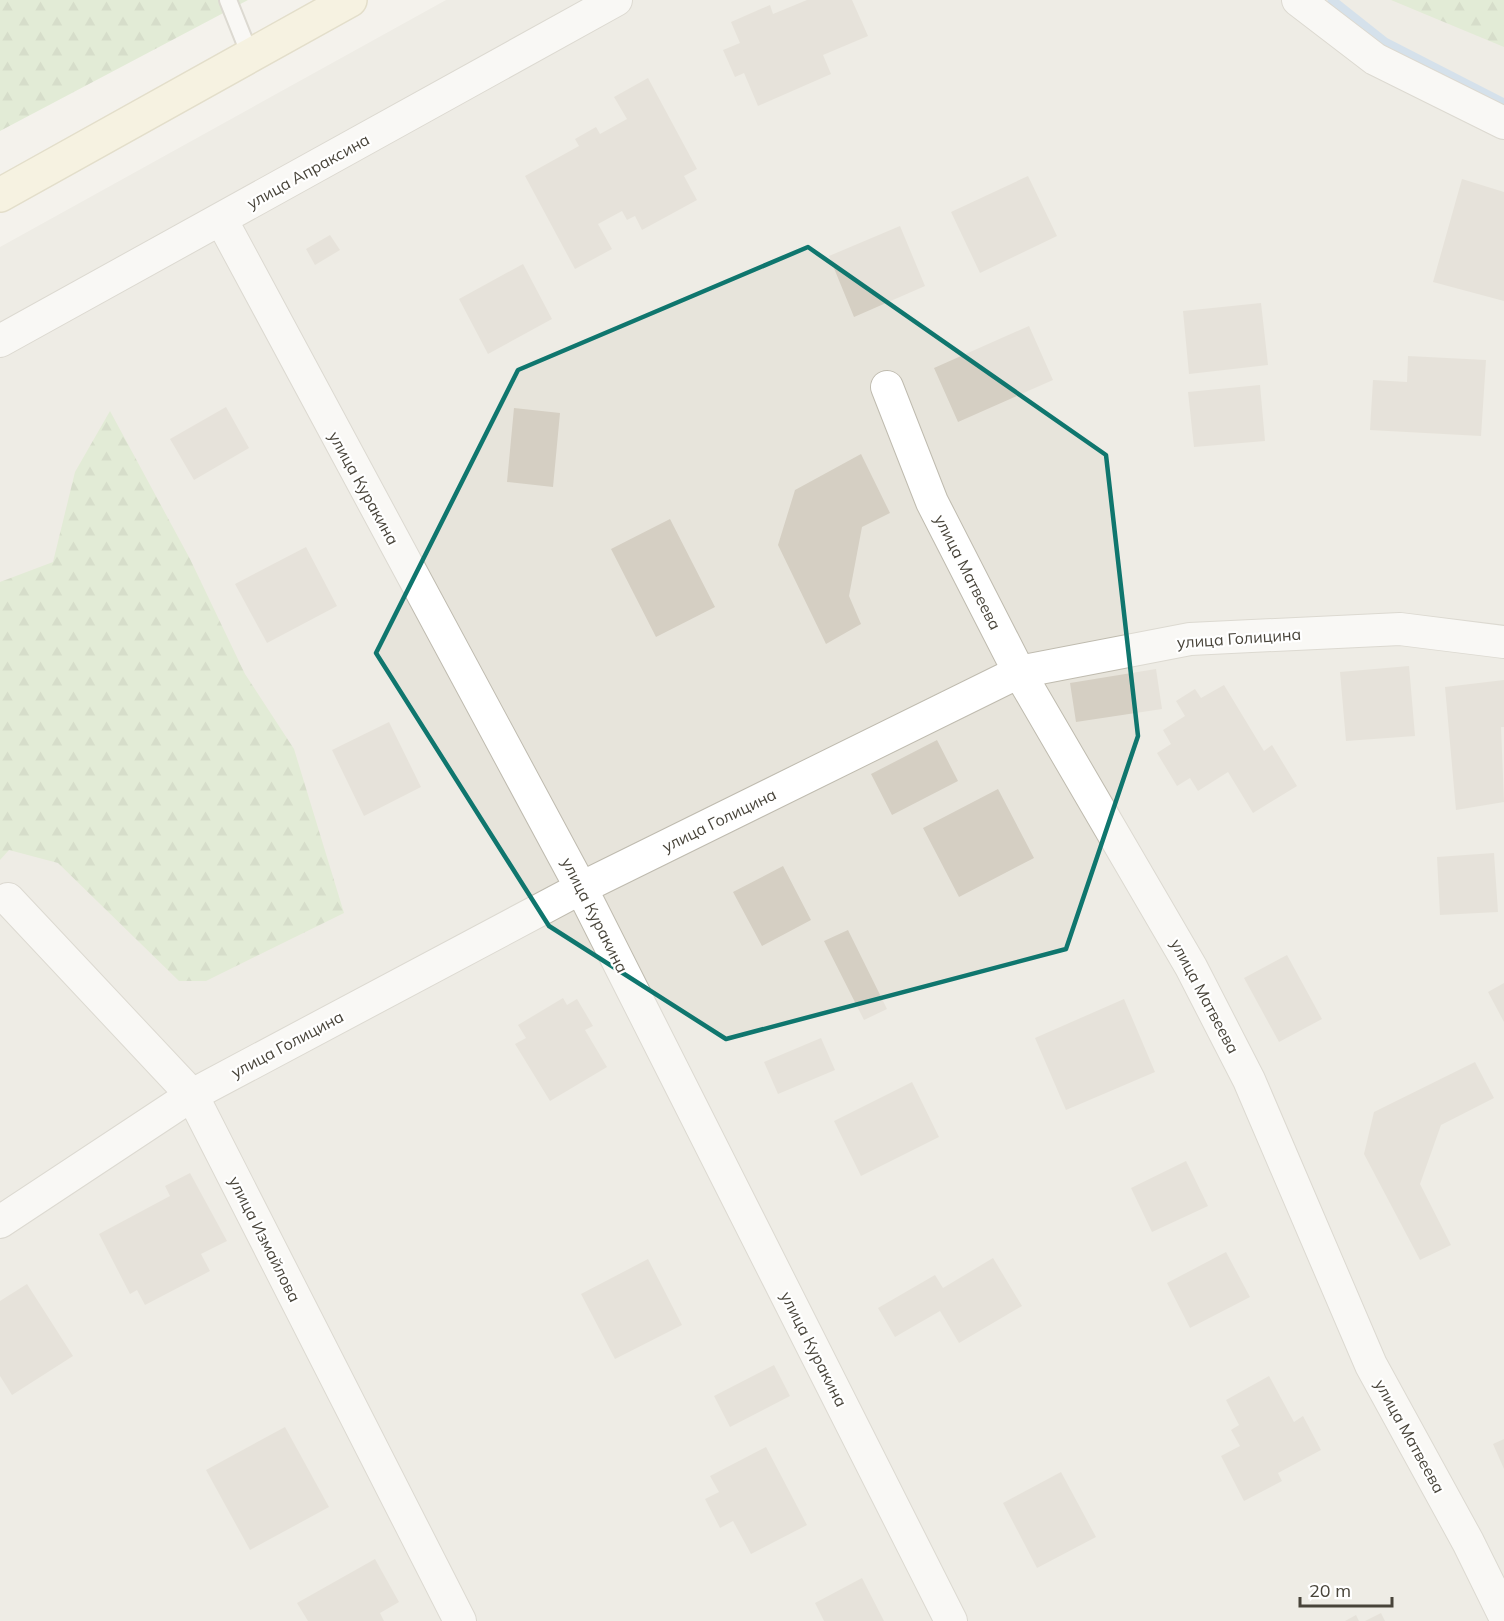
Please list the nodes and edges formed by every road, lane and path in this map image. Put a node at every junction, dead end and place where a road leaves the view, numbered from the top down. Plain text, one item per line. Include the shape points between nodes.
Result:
1 (228, 0) edge
2 (350, 0) edge
3 (616, 0) edge
4 (1298, 0) edge
5 (250, 55) junction
6 (1504, 123) edge
7 (0, 195) edge
8 (220, 219) junction
9 (0, 341) edge
10 (887, 387) dead end
11 (1504, 642) edge
12 (1019, 672) junction
13 (581, 888) junction
14 (8, 899) dead end
15 (192, 1095) junction
16 (0, 1222) edge
17 (1504, 1615) edge
18 (460, 1621) edge
19 (951, 1621) edge

1 - 5 lane
2 - 5 street
3 - 8 street, улица Апраксина
4 - 6 street via 1375,59
5 - 7 street
8 - 9 street, улица Апраксина
8 - 13 street, улица Куракина
10 - 12 street, улица Матвеева via 932,502
11 - 12 street, улица Голицина via 1401,629 1190,639
12 - 13 street, улица Голицина
12 - 17 street, улица Матвеева via 1196,977 1249,1080 1371,1365
13 - 15 street, улица Голицина
13 - 19 street, улица Куракина
14 - 15 street, улица Измайлова
15 - 16 street, улица Голицина
15 - 18 street, улица Измайлова

